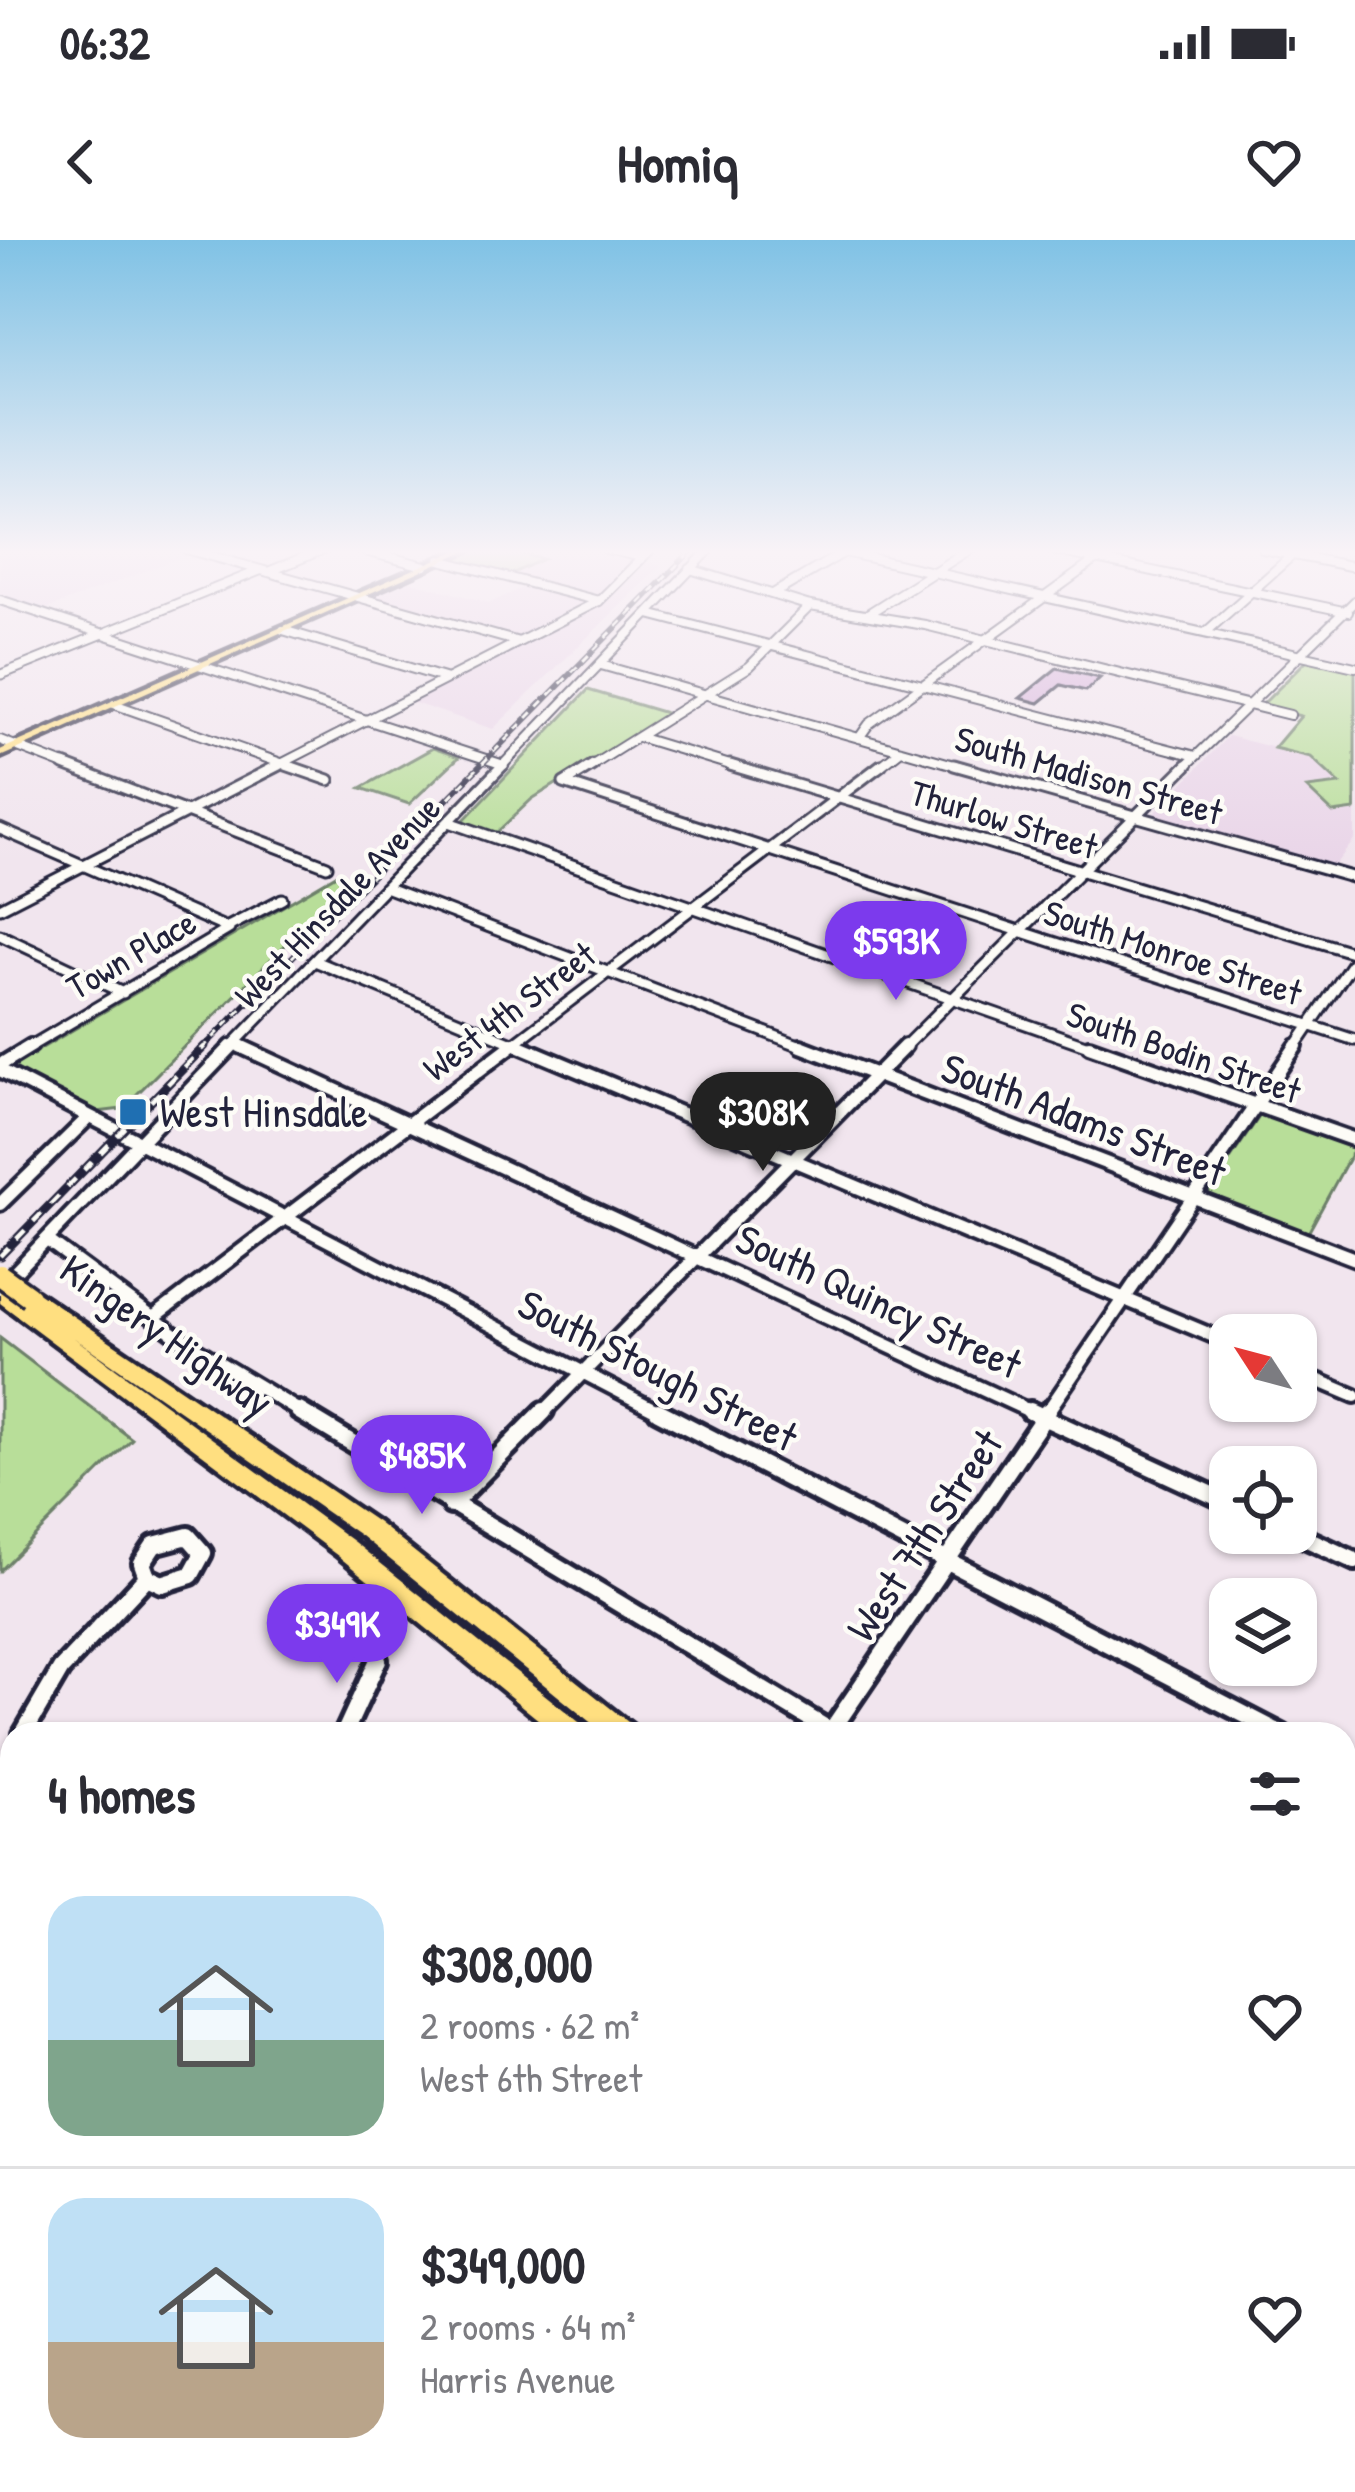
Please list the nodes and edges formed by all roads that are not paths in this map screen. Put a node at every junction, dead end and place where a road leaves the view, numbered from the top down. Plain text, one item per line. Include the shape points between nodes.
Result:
1 (52, 654) edge
2 (169, 654) edge
3 (227, 654) edge
4 (364, 654) edge
5 (497, 654) edge
6 (611, 654) edge
7 (762, 654) edge
8 (803, 654) edge
9 (966, 654) edge
10 (1042, 654) edge
11 (1298, 654) edge
12 (1302, 655) junction
13 (202, 665) junction
14 (601, 665) junction
15 (1355, 667) edge
16 (0, 675) edge
17 (447, 679) junction
18 (922, 686) junction
19 (705, 695) junction
20 (114, 704) junction
21 (1246, 704) junction
22 (1290, 715) dead end
23 (369, 719) junction
24 (638, 737) junction
25 (859, 738) junction
26 (0, 740) edge
27 (17, 747) junction
28 (901, 750) junction
29 (0, 754) edge
30 (1196, 756) junction
31 (282, 764) junction
32 (504, 765) junction
33 (329, 780) dead end
34 (839, 797) junction
35 (188, 812) junction
36 (1136, 816) junction
37 (452, 823) junction
38 (0, 829) edge
39 (770, 850) junction
40 (85, 865) junction
41 (327, 866) dead end
42 (1079, 870) junction
43 (1355, 878) edge
44 (385, 887) junction
45 (282, 899) dead end
46 (0, 908) edge
47 (694, 908) junction
48 (229, 928) junction
49 (1019, 931) junction
50 (0, 935) edge
51 (1355, 956) edge
52 (315, 961) junction
53 (608, 973) junction
54 (123, 993) junction
55 (952, 998) junction
56 (1310, 1025) junction
57 (1355, 1040) edge
58 (236, 1044) junction
59 (515, 1044) junction
60 (0, 1068) edge
61 (876, 1075) junction
62 (1256, 1105) junction
63 (88, 1117) junction
64 (410, 1124) junction
65 (1355, 1140) edge
66 (141, 1144) junction
67 (791, 1160) junction
68 (1194, 1197) junction
69 (0, 1204) edge
70 (286, 1218) junction
71 (47, 1240) junction
72 (695, 1256) junction
73 (1355, 1258) edge
74 (0, 1274) edge
75 (12, 1296) edge
76 (1124, 1299) junction
77 (152, 1318) junction
78 (1209, 1334) edge
79 (581, 1371) junction
80 (1317, 1380) edge
81 (1355, 1396) edge
82 (1044, 1418) junction
83 (1209, 1493) edge
84 (451, 1505) junction
85 (1317, 1544) edge
86 (947, 1560) junction
87 (1355, 1561) edge
88 (147, 1577) dead end
89 (378, 1660) dead end
90 (29, 1722) edge
91 (350, 1722) edge
92 (560, 1722) edge
93 (609, 1722) edge
94 (815, 1722) edge
95 (840, 1722) edge
96 (1259, 1722) edge

1 - 16 street
2 - 13 street
3 - 13 main road
4 - 17 street
5 - 17 street
6 - 14 street, West Hinsdale Avenue
7 - 19 street
8 - 18 street
9 - 18 street
10 - 21 street
11 - 12 street
12 - 15 street
12 - 21 street
13 - 20 main road
13 - 23 street
14 - 19 street, South Madison Street
14 - 32 street, West Hinsdale Avenue
17 - 23 street
18 - 25 street
18 - 30 street
19 - 24 street
19 - 25 street, South Madison Street
20 - 27 main road
20 - 31 street
21 - 22 street
21 - 30 street
23 - 31 street
23 - 32 street
24 - 34 street, Thurlow Street
24 - 39 street, South Monroe Street via 564,783
25 - 28 street, South Madison Street
26 - 27 street
27 - 29 main road
27 - 35 street
28 - 34 street, West 4th Street
28 - 36 street, South Madison Street
30 - 36 street
31 - 33 street
31 - 35 street
32 - 37 street, West Hinsdale Avenue
34 - 39 street, West 4th Street
34 - 42 street, Thurlow Street
35 - 40 street
35 - 41 street
36 - 42 street
36 - 43 street, South Madison Street
37 - 44 street, West Hinsdale Avenue
37 - 47 street, South Bodin Street
38 - 40 street
39 - 47 street, West 4th Street
39 - 49 street, South Monroe Street
40 - 46 street
40 - 48 street
42 - 49 street
42 - 51 street, Thurlow Street
44 - 52 street, West Hinsdale Avenue
44 - 53 street, South Adams Street
45 - 48 street, Town Place
47 - 53 street, West 4th Street
47 - 55 street, South Bodin Street
48 - 54 street, Town Place
49 - 55 street
49 - 56 street, South Monroe Street
50 - 54 street
51 - 56 street, West 7th Street
52 - 58 street, West Hinsdale Avenue
52 - 59 street
53 - 59 street, West 4th Street
53 - 61 street, South Adams Street
54 - 60 street, Town Place
55 - 61 street
55 - 62 street, South Bodin Street
56 - 57 street, South Monroe Street
56 - 62 street, West 7th Street
58 - 64 street, South Quincy Street
58 - 66 street, West Hinsdale Avenue
59 - 64 street, West 4th Street
59 - 67 street
60 - 63 street, South Stough Street
61 - 67 street
61 - 68 street, South Adams Street
62 - 65 street, South Bodin Street
62 - 68 street, West 7th Street
63 - 66 street, South Stough Street
63 - 69 street
64 - 70 street, West 4th Street
64 - 72 street, South Quincy Street
66 - 70 street, South Stough Street
66 - 71 street, West Hinsdale Avenue
67 - 72 street
67 - 76 street
68 - 73 street, South Adams Street
68 - 76 street, West 7th Street
70 - 77 street, West 4th Street
70 - 79 street, South Stough Street
71 - 75 street, West Hinsdale Avenue
71 - 77 street
72 - 79 street
72 - 82 street, South Quincy Street
74 - 75 highway, Kingery Highway, bridge
75 - 92 highway, Kingery Highway
75 - 93 highway, Kingery Highway via 369,1529
76 - 78 street
76 - 82 street, West 7th Street
77 - 84 street
79 - 84 street
79 - 86 street, South Stough Street
80 - 81 street
82 - 83 street, South Quincy Street
82 - 86 street, West 7th Street
84 - 94 street
85 - 87 street
86 - 95 street, West 7th Street
86 - 96 street, South Stough Street
88 - 90 street via 71,1654
89 - 91 street

